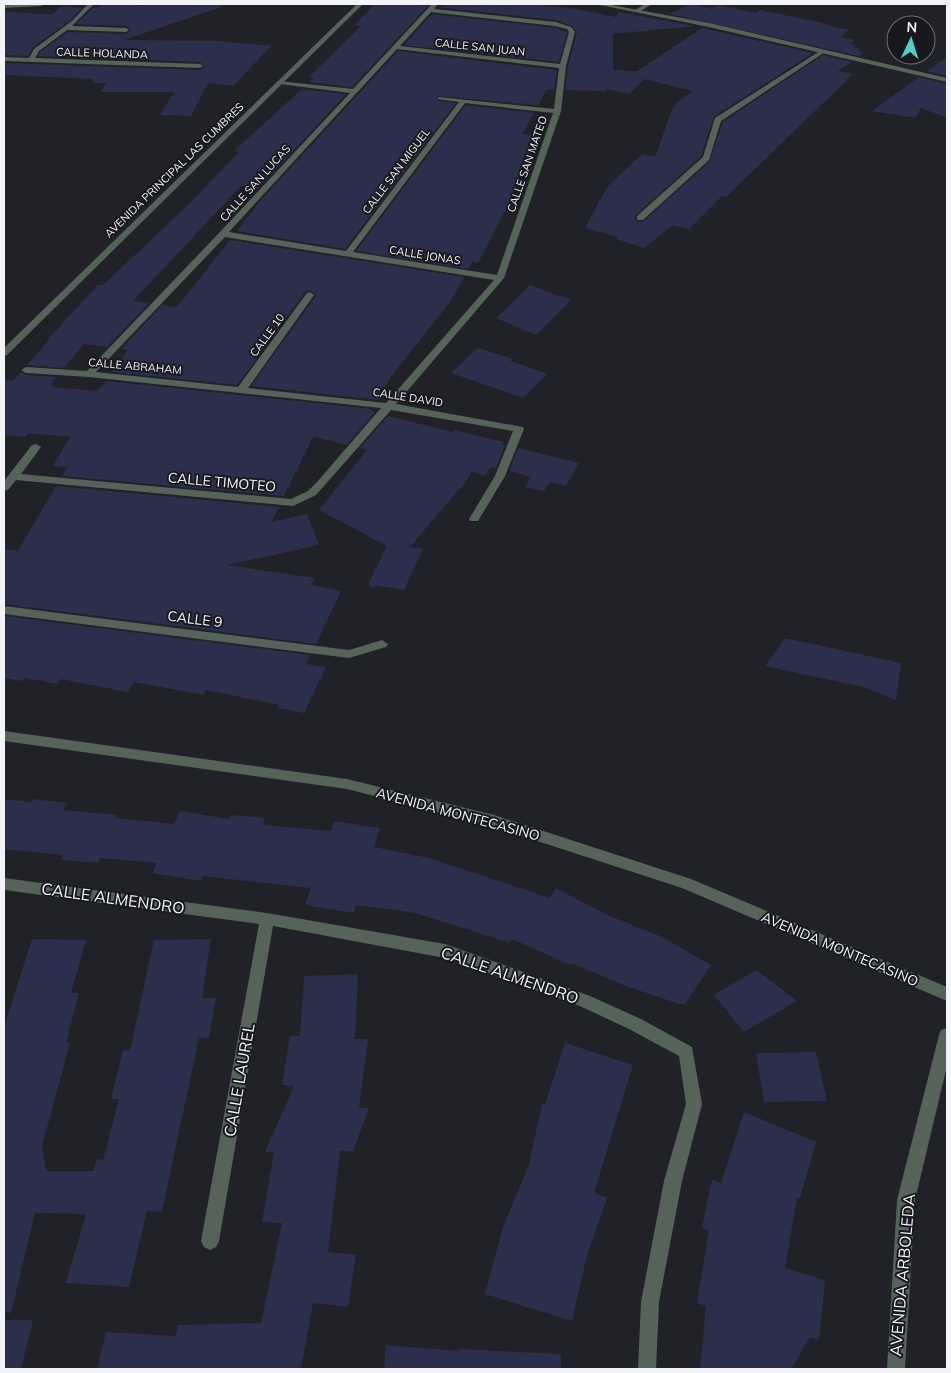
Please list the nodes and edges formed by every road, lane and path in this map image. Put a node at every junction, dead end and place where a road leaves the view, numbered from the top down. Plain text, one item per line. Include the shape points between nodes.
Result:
1 (41, 4) edge
2 (91, 4) edge
3 (360, 4) edge
4 (598, 4) edge
5 (650, 4) edge
6 (4, 6) edge
7 (432, 7) edge
8 (637, 11) junction
9 (66, 28) junction
10 (126, 30) dead end
11 (395, 47) junction
12 (822, 52) junction
13 (4, 59) edge
14 (31, 60) junction
15 (200, 66) dead end
16 (563, 66) junction
17 (947, 80) edge
18 (280, 82) junction
19 (354, 91) junction
20 (440, 98) dead end
21 (463, 101) junction
22 (557, 112) junction
23 (640, 218) dead end
24 (223, 234) junction
25 (347, 255) junction
26 (500, 278) junction
27 (310, 295) dead end
28 (4, 353) edge
29 (26, 370) dead end
30 (89, 374) junction
31 (242, 389) junction
32 (388, 406) junction
33 (36, 447) dead end
34 (12, 476) junction
35 (4, 488) edge
36 (474, 519) dead end
37 (4, 610) edge
38 (382, 644) dead end
39 (4, 736) edge
40 (4, 884) edge
41 (267, 919) junction
42 (947, 994) edge
43 (947, 1035) edge
44 (210, 1241) dead end
45 (647, 1369) edge
46 (896, 1369) edge

1 - 6 street
2 - 9 street
3 - 18 street, AVENIDA PRINCIPAL LAS CUMBRES
4 - 8 street
5 - 8 street
7 - 11 street, CALLE SAN LUCAS
7 - 16 street, CALLE SAN MATEO via 565,26 572,32
8 - 12 street
9 - 10 street
9 - 14 street via 36,50
11 - 16 street, CALLE SAN JUAN
11 - 19 street, CALLE SAN LUCAS
12 - 17 street
12 - 23 street via 718,120 706,158
13 - 14 street, CALLE HOLANDA
14 - 15 street, CALLE HOLANDA
16 - 22 street, CALLE SAN MATEO
18 - 19 street
18 - 28 street, AVENIDA PRINCIPAL LAS CUMBRES
19 - 24 street, CALLE SAN LUCAS
20 - 21 street
21 - 22 street
21 - 25 street, CALLE SAN MIGUEL
22 - 26 street, CALLE SAN MATEO
24 - 25 street
24 - 30 street, CALLE SAN LUCAS
25 - 26 street, CALLE JONAS
26 - 32 street, CALLE SAN MATEO
27 - 31 street, CALLE 10
29 - 30 street, CALLE ABRAHAM
30 - 31 street, CALLE ABRAHAM
31 - 32 street, CALLE DAVID
32 - 34 street, CALLE TIMOTEO via 312,493 293,503
32 - 36 street, CALLE DAVID via 520,429 500,476
33 - 34 street
34 - 35 street
37 - 38 street, CALLE 9 via 349,654
39 - 42 street, AVENIDA MONTECASINO via 347,784 494,821 686,883
40 - 41 street, CALLE ALMENDRO
41 - 44 street, CALLE LAUREL
41 - 45 street, CALLE ALMENDRO via 445,951 585,1001 686,1052 694,1104 673,1181 650,1302
43 - 46 street, AVENIDA ARBOLEDA via 906,1200

